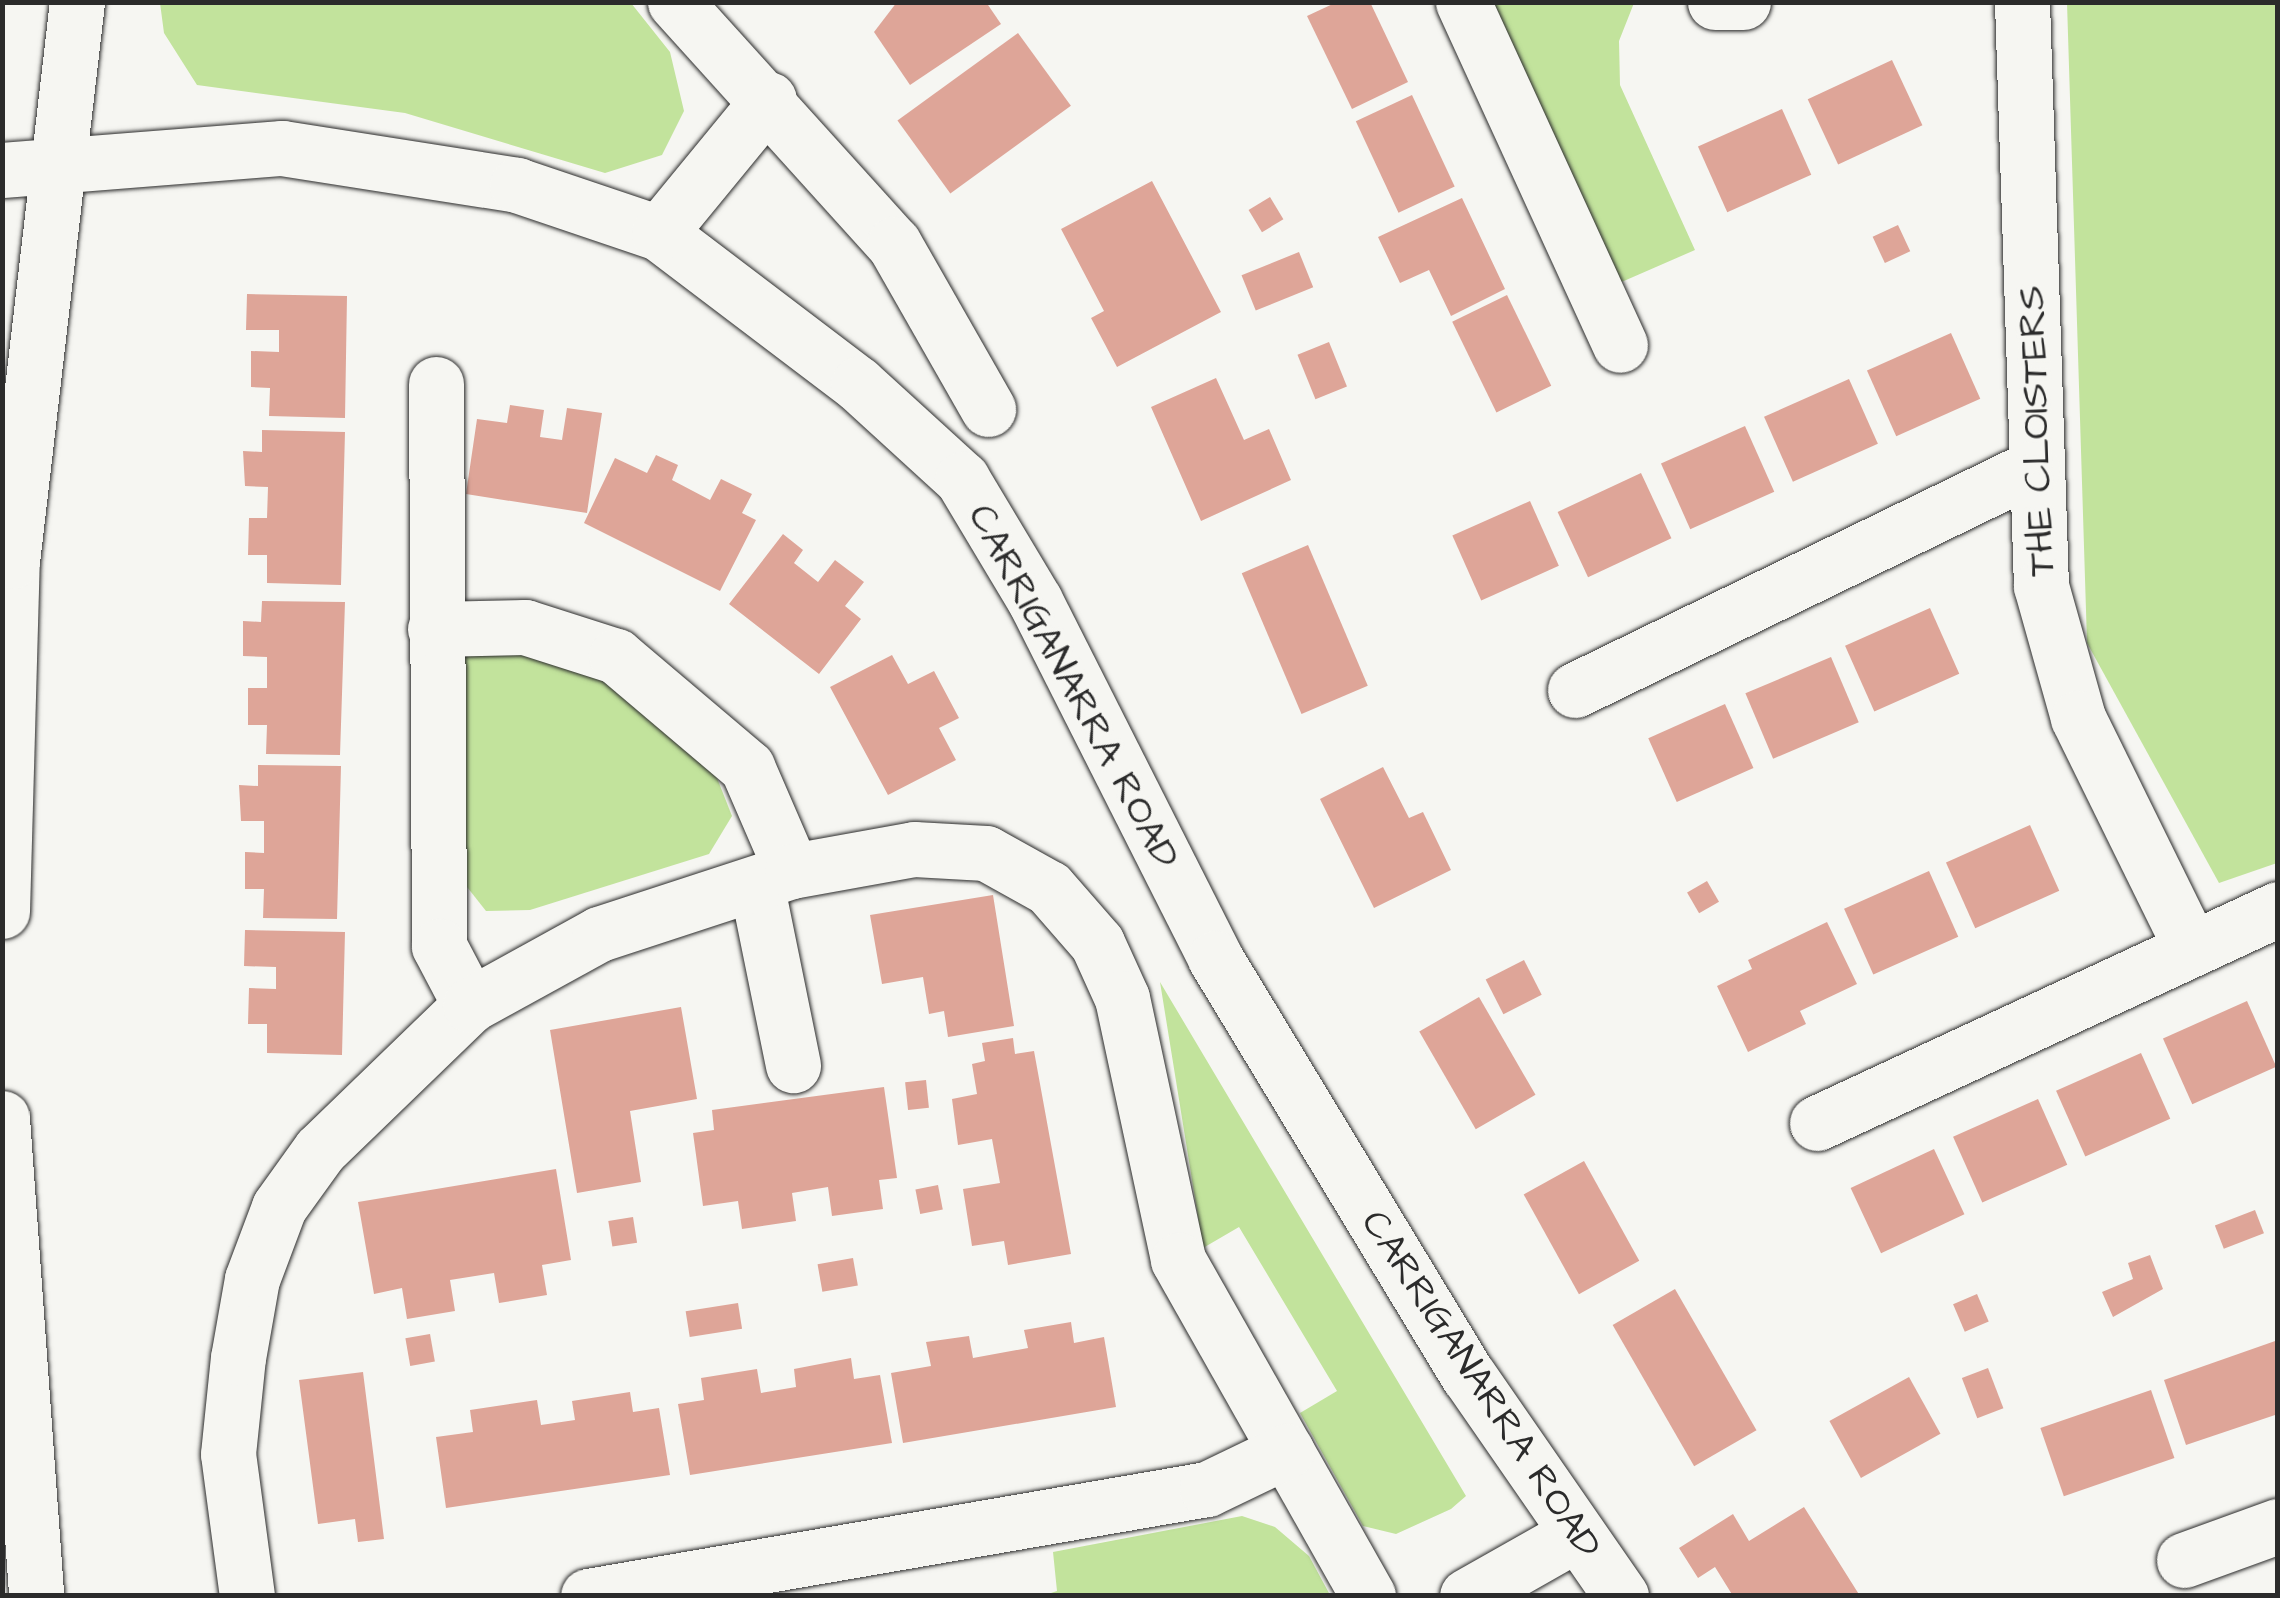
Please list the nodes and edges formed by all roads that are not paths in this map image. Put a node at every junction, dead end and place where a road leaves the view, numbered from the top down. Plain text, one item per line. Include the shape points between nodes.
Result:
1 (78, 2) edge
2 (676, 2) edge
3 (1463, 2) edge
4 (1715, 2) edge
5 (1743, 2) edge
6 (2022, 2) edge
7 (768, 99) junction
8 (28, 170) edge
9 (660, 233) junction
10 (1620, 345) dead end
11 (436, 384) dead end
12 (988, 408) dead end
13 (2032, 468) junction
14 (434, 629) junction
15 (1574, 690) dead end
16 (774, 880) junction
17 (2278, 909) edge
18 (2, 912) edge
19 (2191, 948) junction
20 (470, 1005) junction
21 (793, 1065) dead end
22 (2, 1118) edge
23 (1817, 1123) dead end
24 (1286, 1450) junction
25 (2278, 1526) edge
26 (1572, 1536) junction
27 (2184, 1560) dead end
28 (36, 1596) edge
29 (247, 1596) edge
30 (588, 1596) edge
31 (1368, 1596) edge
32 (1466, 1596) edge
33 (1622, 1596) edge

1 - 8 street
2 - 7 street
3 - 10 street
4 - 5 street
6 - 13 street, THE CLOISTERS
7 - 9 street
7 - 12 street via 894,244
8 - 9 street, CARRIGANARRA ROAD via 282,148 517,185
8 - 18 street
9 - 26 street, CARRIGANARRA ROAD via 804,339 962,479 1035,601 1215,958
11 - 14 street
13 - 15 street
13 - 19 street, THE CLOISTERS via 2041,586 2078,718
14 - 16 street via 525,627 616,656 747,767
14 - 20 street via 439,946
16 - 20 street via 599,934
16 - 21 street
16 - 24 street via 914,849 986,853 1049,888 1097,943 1122,998 1178,1260
17 - 19 street
19 - 23 street
20 - 29 street via 320,1150 280,1207 252,1279 228,1454
22 - 28 street
24 - 30 street via 1207,1489
24 - 31 street
25 - 27 street
26 - 32 street
26 - 33 street, CARRIGANARRA ROAD

